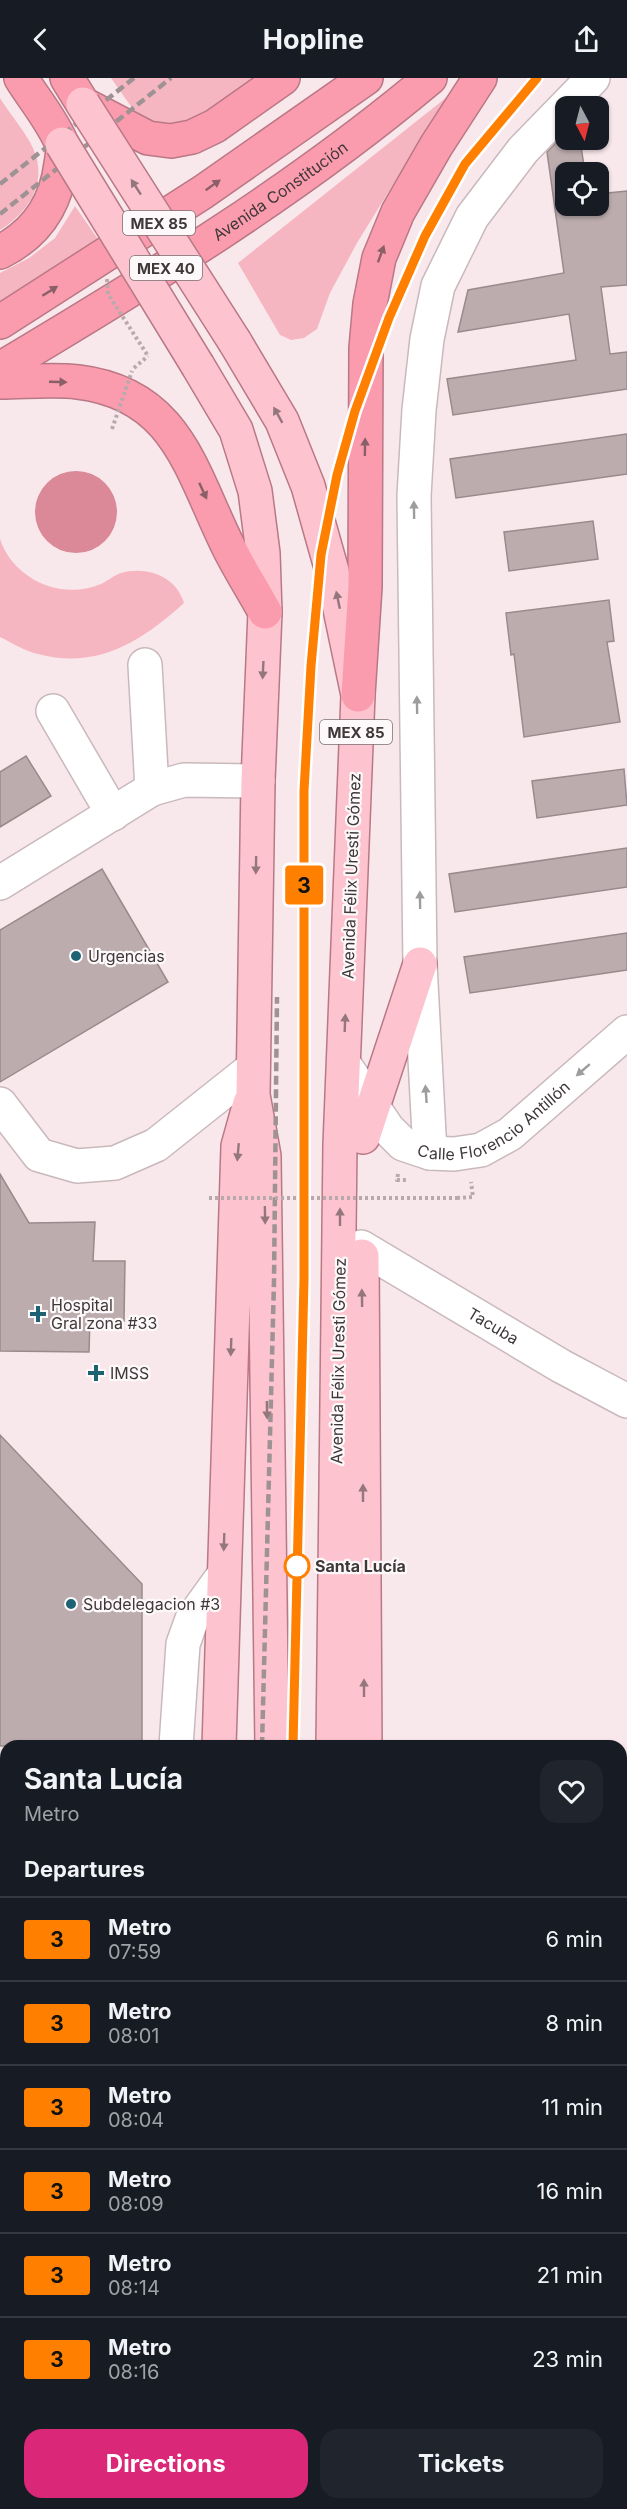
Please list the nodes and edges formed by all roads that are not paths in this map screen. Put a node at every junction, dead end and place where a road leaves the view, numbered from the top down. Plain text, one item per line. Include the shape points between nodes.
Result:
1 (21, 78) edge
2 (283, 78) edge
3 (366, 78) edge
4 (430, 78) edge
5 (480, 78) edge
6 (592, 78) edge
7 (75, 91) edge
8 (62, 144) junction
9 (0, 252) edge
10 (0, 322) edge
11 (0, 369) edge
12 (0, 382) edge
13 (265, 612) junction
14 (145, 665) dead end
15 (358, 695) junction
16 (53, 711) dead end
17 (258, 781) junction
18 (152, 789) junction
19 (113, 814) junction
20 (0, 883) edge
21 (420, 964) junction
22 (627, 1032) edge
23 (344, 1064) junction
24 (253, 1082) junction
25 (0, 1104) edge
26 (358, 1129) junction
27 (430, 1153) junction
28 (361, 1247) junction
29 (627, 1401) edge
30 (223, 1576) junction
31 (176, 1740) edge
32 (219, 1740) edge
33 (272, 1740) edge
34 (333, 1740) edge
35 (364, 1740) edge

1 - 8 highway, MEX 85
2 - 7 highway via 215,126 171,141 148,138
10 -> 3 highway via 203,192
4 - 11 highway, Avenida Constitución / MEX 40 via 328,159 229,229
15 -> 5 highway via 365,587 366,348 379,258 398,212
21 -> 6 street via 414,496 419,410 438,286 472,218 523,150
15 -> 7 main road, Avenida Félix Uresti Gómez / MEX 85, bridge via 332,571 308,486 282,421
8 - 9 highway via 60,175 48,210 36,227
8 - 13 main road, MEX 85, bridge via 236,430 255,491
12 -> 13 highway via 79,382 139,402 163,422 186,453 229,548
13 -> 17 main road, MEX 85
14 - 18 street
23 -> 15 main road, Avenida Félix Uresti Gómez / MEX 85
16 - 19 street
17 - 18 street via 184,780
17 -> 24 main road, MEX 85
18 - 19 street
19 - 20 street
21 - 26 main road
27 -> 21 street
22 -> 27 street, Calle Florencio Antillón via 510,1134 481,1150
23 - 26 main road, Avenida Félix Uresti Gómez / MEX 85
23 - 26 street, Calle Florencio Antillón
24 - 25 street via 156,1145 115,1163 77,1166 39,1155
24 -> 30 main road via 238,1146
24 -> 33 main road, MEX 85 via 264,1156
26 - 27 street, Calle Florencio Antillón via 388,1129 403,1144
26 - 28 main road
34 -> 26 main road, Avenida Félix Uresti Gómez / MEX 85
28 - 29 street, Tacuba
35 -> 28 main road
30 - 31 street via 192,1618 183,1644
30 - 32 main road

